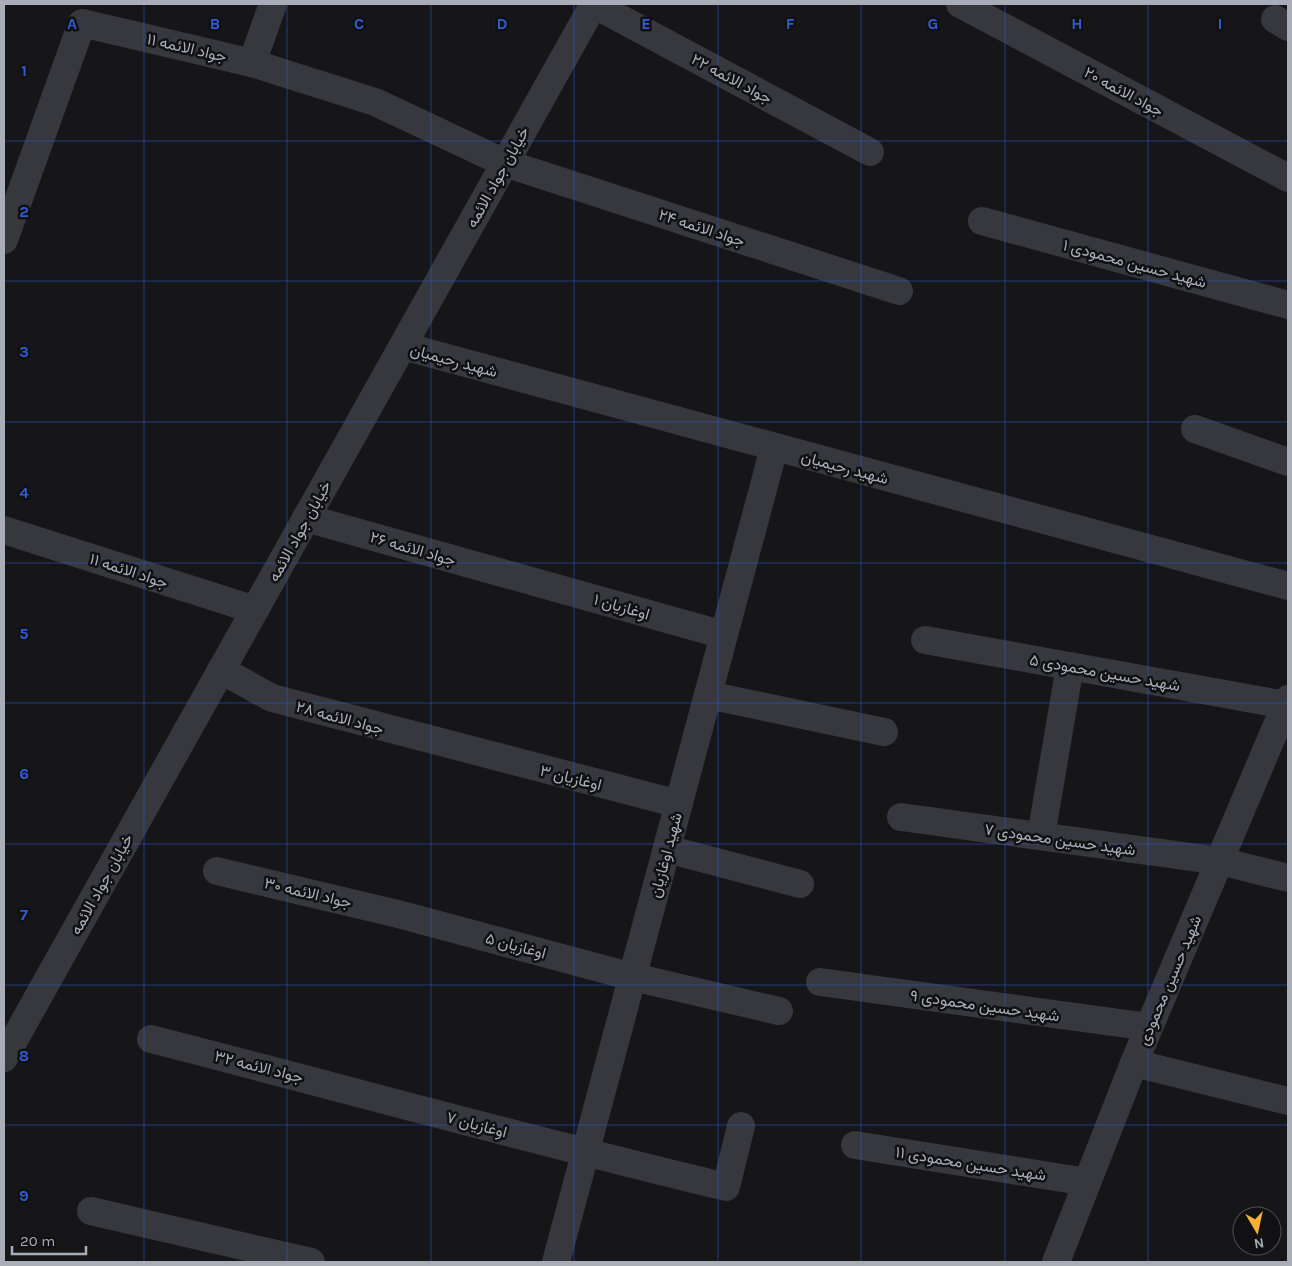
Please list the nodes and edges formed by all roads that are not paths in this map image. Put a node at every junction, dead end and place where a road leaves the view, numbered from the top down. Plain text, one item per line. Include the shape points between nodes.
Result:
1 (273, 4) edge
2 (594, 4) edge
3 (960, 4) edge
4 (252, 63) junction
5 (870, 152) dead end
6 (505, 162) junction
7 (1288, 178) edge
8 (982, 221) dead end
9 (4, 240) edge
10 (898, 291) dead end
11 (1288, 306) edge
12 (402, 346) junction
13 (1195, 429) dead end
14 (774, 448) junction
15 (1288, 462) edge
16 (306, 518) junction
17 (4, 530) edge
18 (520, 578) joint
19 (1288, 586) edge
20 (255, 610) junction
21 (724, 635) junction
22 (925, 640) dead end
23 (1070, 666) junction
24 (221, 670) junction
25 (708, 695) junction
26 (1287, 702) edge
27 (884, 732) dead end
28 (464, 750) joint
29 (679, 804) junction
30 (901, 817) dead end
31 (1041, 836) junction
32 (667, 849) junction
33 (1220, 861) junction
34 (217, 871) dead end
35 (1288, 878) edge
36 (800, 884) dead end
37 (398, 914) joint
38 (633, 977) junction
39 (820, 982) dead end
40 (779, 1011) dead end
41 (1149, 1027) junction
42 (151, 1039) dead end
43 (4, 1058) edge
44 (1134, 1062) junction
45 (368, 1094) joint
46 (1288, 1100) edge
47 (741, 1126) dead end
48 (855, 1145) dead end
49 (585, 1154) junction
50 (1088, 1182) junction
51 (91, 1211) dead end
52 (311, 1262) edge
53 (556, 1262) edge
54 (1056, 1262) edge

1 - 4 street
2 - 5 street, جواد الائمه ۲۲
2 - 6 street, خیابان جواد الائمه
3 - 7 street, جواد الائمه ۲۰
4 - 6 street, جواد الائمه ۱۱ via 375,102
4 - 9 street, جواد الائمه ۱۱ via 82,22
6 - 10 street, جواد الائمه ۲۴
6 - 12 street, خیابان جواد الائمه
8 - 11 street, شهید حسین محمودی ۱
12 - 14 street, شهید رحیمیان
12 - 16 street, خیابان جواد الائمه
13 - 15 street
14 - 19 street, شهید رحیمیان
14 - 21 street, شهید اوغازیان
16 - 18 street, جواد الائمه ۲۶
16 - 20 street, خیابان جواد الائمه
17 - 20 street, جواد الائمه ۱۱
18 - 21 street, اوغازیان ۱
20 - 24 street, خیابان جواد الائمه
21 - 25 street, شهید اوغازیان
22 - 23 street, شهید حسین محمودی ۵
23 - 26 street, شهید حسین محمودی ۵
23 - 31 street
24 - 28 street, جواد الائمه ۲۸ via 272,698
24 - 43 street, خیابان جواد الائمه
25 - 27 street
25 - 29 street, شهید اوغازیان
26 - 33 street, شهید حسین محمودی
28 - 29 street, اوغازیان ۳
29 - 32 street, شهید اوغازیان
30 - 31 street, شهید حسین محمودی ۷
31 - 33 street, شهید حسین محمودی ۷
32 - 36 street
32 - 38 street, شهید اوغازیان
33 - 35 street, شهید حسین محمودی ۷
33 - 41 street, شهید حسین محمودی
34 - 37 street, جواد الائمه ۳۰
37 - 38 street, اوغازیان ۵
38 - 40 street, اوغازیان ۵
38 - 49 street, شهید اوغازیان
39 - 41 street, شهید حسین محمودی ۹
41 - 44 street, شهید حسین محمودی
42 - 45 street, جواد الائمه ۳۲
44 - 46 street
44 - 50 street, شهید حسین محمودی
45 - 49 street, اوغازیان ۷
47 - 49 street, اوغازیان ۷ via 726,1186
48 - 50 street, شهید حسین محمودی ۱۱
49 - 53 street, شهید اوغازیان
50 - 54 street, شهید حسین محمودی
51 - 52 street

